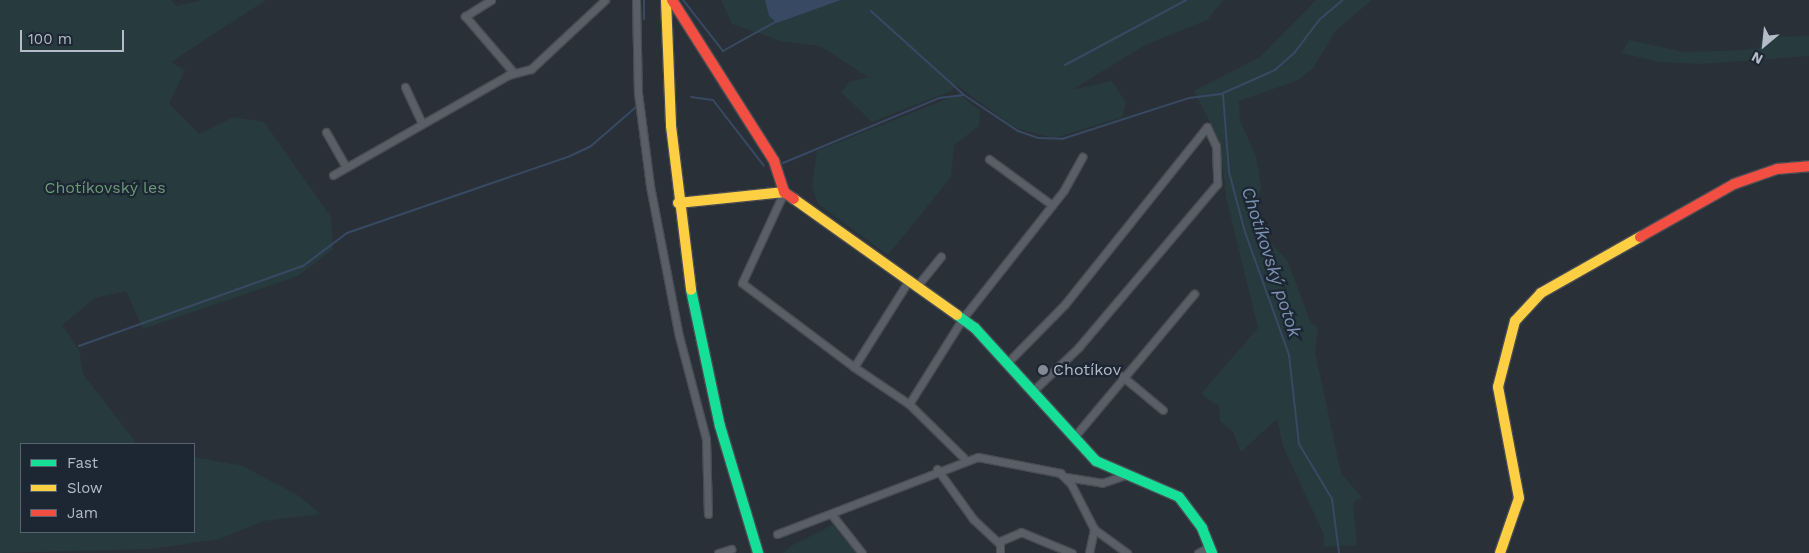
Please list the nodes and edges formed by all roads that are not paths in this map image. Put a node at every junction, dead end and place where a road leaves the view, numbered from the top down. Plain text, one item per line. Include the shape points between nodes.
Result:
1 (490, 0) edge
2 (605, 0) edge
3 (636, 0) edge
4 (666, 0) edge
5 (672, 0) edge
6 (514, 73) junction
7 (405, 87) dead end
8 (422, 123) junction
9 (326, 132) dead end
10 (1082, 157) dead end
11 (989, 160) dead end
12 (1809, 166) edge
13 (346, 167) junction
14 (333, 175) dead end
15 (784, 192) junction
16 (678, 203) junction
17 (1052, 205) junction
18 (941, 256) dead end
19 (913, 283) junction
20 (1194, 294) dead end
21 (963, 318) junction
22 (1009, 361) junction
23 (854, 367) junction
24 (1122, 376) junction
25 (1034, 390) junction
26 (909, 404) junction
27 (1163, 410) dead end
28 (1074, 437) junction
29 (964, 458) junction
30 (937, 469) junction
31 (1122, 476) junction
32 (1066, 477) junction
33 (708, 514) dead end
34 (832, 515) junction
35 (1094, 528) junction
36 (777, 534) dead end
37 (1000, 542) junction
38 (731, 549) dead end
39 (1211, 550) edge
40 (718, 553) edge
41 (758, 553) edge
42 (862, 553) edge
43 (1000, 553) edge
44 (1072, 553) edge
45 (1089, 553) edge
46 (1127, 553) edge
47 (1198, 553) edge
48 (1500, 553) edge

1 - 6 street via 465,16
2 - 6 street via 531,70
3 - 33 street via 638,92 650,186 679,336 706,439
4 - 16 street
5 - 15 street via 774,161
6 - 8 street
7 - 8 street
8 - 13 street
9 - 13 street
10 - 17 street
11 - 17 street
12 - 48 street via 1777,169 1734,184 1542,293 1515,321 1498,387 1519,498
13 - 14 street
15 - 16 street
15 - 19 street
15 - 23 street via 742,283
16 - 41 street via 710,385
17 - 21 street
18 - 19 street
19 - 21 street
19 - 23 street
20 - 24 street
21 - 22 street
21 - 26 street
22 - 25 street
22 - 25 street via 1065,304 1207,127 1216,146 1218,184 1079,347
23 - 26 street
24 - 27 street
24 - 28 street
25 - 28 street
26 - 29 street
28 - 31 street via 1096,461
29 - 30 street
29 - 32 street via 1027,464
30 - 34 street
30 - 37 street via 973,519
31 - 32 street via 1102,483
31 - 39 street via 1172,492 1202,528
32 - 35 street
34 - 36 street
34 - 42 street
35 - 45 street
35 - 46 street
37 - 43 street
37 - 44 street via 1021,532
38 - 40 street
39 - 47 street

